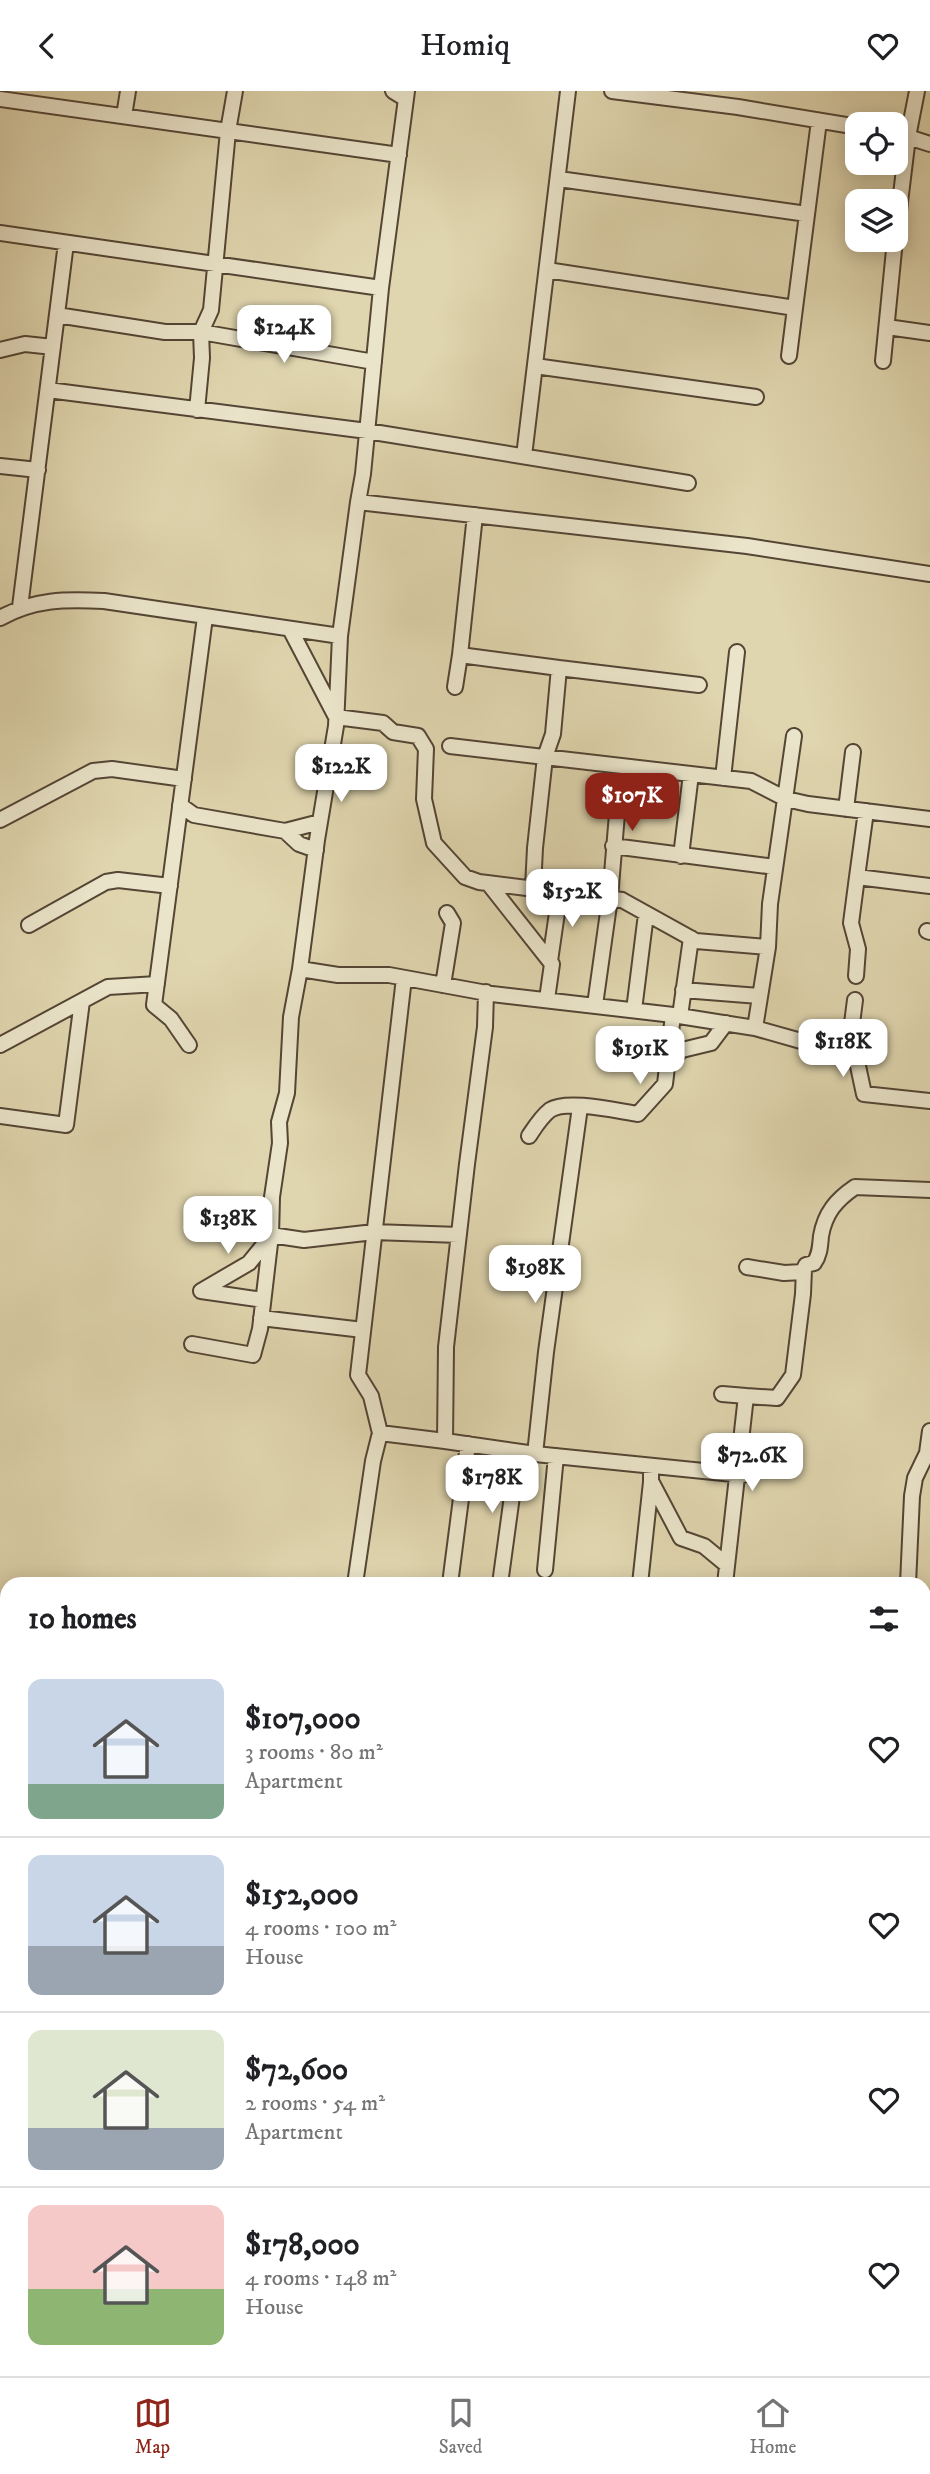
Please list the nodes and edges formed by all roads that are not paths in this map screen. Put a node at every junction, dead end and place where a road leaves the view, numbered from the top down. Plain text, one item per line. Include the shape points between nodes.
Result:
1 (128, 91) edge
2 (235, 91) edge
3 (393, 91) edge
4 (568, 91) edge
5 (611, 91) edge
6 (917, 91) edge
7 (407, 95) edge
8 (25, 97) edge
9 (0, 99) edge
10 (124, 117) junction
11 (908, 118) edge
12 (819, 121) junction
13 (845, 125) edge
14 (228, 131) junction
15 (908, 138) edge
16 (930, 144) edge
17 (398, 155) junction
18 (559, 179) junction
19 (807, 213) junction
20 (0, 233) edge
21 (66, 243) junction
22 (895, 252) edge
23 (215, 263) junction
24 (547, 270) junction
25 (381, 288) junction
26 (795, 308) junction
27 (57, 315) junction
28 (887, 327) junction
29 (201, 332) junction
30 (930, 333) edge
31 (53, 347) junction
32 (0, 350) edge
33 (789, 356) dead end
34 (883, 361) dead end
35 (374, 362) junction
36 (535, 366) junction
37 (48, 390) junction
38 (756, 397) dead end
39 (197, 409) junction
40 (367, 432) junction
41 (524, 456) junction
42 (0, 466) edge
43 (38, 470) junction
44 (688, 483) dead end
45 (358, 502) junction
46 (475, 515) junction
47 (930, 574) edge
48 (20, 607) junction
49 (205, 617) junction
50 (0, 618) edge
51 (290, 629) junction
52 (340, 636) junction
53 (737, 652) dead end
54 (460, 655) junction
55 (559, 668) junction
56 (699, 685) dead end
57 (455, 687) dead end
58 (336, 717) junction
59 (794, 736) dead end
60 (450, 746) dead end
61 (853, 752) dead end
62 (545, 757) junction
63 (621, 766) junction
64 (691, 774) junction
65 (723, 778) junction
66 (184, 779) junction
67 (786, 799) junction
68 (180, 805) junction
69 (846, 809) junction
70 (866, 811) junction
71 (0, 820) edge
72 (930, 820) edge
73 (320, 822) junction
74 (285, 831) junction
75 (613, 846) junction
76 (316, 850) junction
77 (681, 856) junction
78 (775, 867) junction
79 (857, 877) junction
80 (488, 883) junction
81 (170, 886) junction
82 (930, 886) edge
83 (533, 888) junction
84 (560, 892) junction
85 (610, 898) junction
86 (447, 913) dead end
87 (646, 914) junction
88 (29, 925) dead end
89 (691, 938) junction
90 (768, 947) junction
91 (550, 961) junction
92 (300, 969) junction
93 (856, 976) dead end
94 (404, 978) junction
95 (158, 984) junction
96 (443, 985) junction
97 (683, 990) junction
98 (486, 992) junction
99 (759, 996) junction
100 (547, 999) junction
101 (855, 1000) dead end
102 (82, 1001) junction
103 (595, 1005) junction
104 (634, 1010) junction
105 (676, 1015) junction
106 (726, 1023) junction
107 (755, 1028) junction
108 (0, 1045) edge
109 (189, 1045) dead end
110 (849, 1047) junction
111 (667, 1063) junction
112 (930, 1101) edge
113 (580, 1107) junction
114 (0, 1116) edge
115 (528, 1136) dead end
116 (930, 1191) edge
117 (374, 1232) junction
118 (271, 1235) junction
119 (459, 1235) junction
120 (747, 1267) dead end
121 (803, 1272) junction
122 (263, 1300) junction
123 (261, 1318) junction
124 (363, 1330) junction
125 (192, 1344) dead end
126 (722, 1394) dead end
127 (746, 1396) junction
128 (930, 1431) edge
129 (380, 1433) junction
130 (445, 1441) junction
131 (468, 1444) junction
132 (518, 1451) junction
133 (535, 1454) junction
134 (556, 1456) junction
135 (651, 1473) junction
136 (740, 1475) junction
137 (727, 1565) junction
138 (545, 1570) dead end
139 (356, 1577) edge
140 (451, 1577) edge
141 (501, 1577) edge
142 (641, 1577) edge
143 (726, 1577) edge
144 (909, 1577) edge

1 - 10 street
2 - 14 street
3 - 7 street
4 - 18 street
5 - 12 street
6 - 11 street
7 - 17 street
8 - 9 street
8 - 10 street
10 - 14 street
12 - 13 street
12 - 19 street
14 - 17 street
14 - 23 street
15 - 16 street
17 - 25 street
18 - 19 street
18 - 24 street
19 - 26 street
20 - 21 street
21 - 23 street
21 - 27 street
22 - 28 street
23 - 25 street
23 - 29 street via 211,310
24 - 26 street
24 - 36 street
25 - 35 street
26 - 33 street
27 - 29 street via 165,332
27 - 31 street
28 - 30 street
28 - 34 street
29 - 35 street
29 - 39 street
31 - 32 street via 25,344
31 - 37 street
35 - 40 street
36 - 38 street
36 - 41 street
37 - 39 street
37 - 43 street
39 - 40 street
40 - 41 street
40 - 45 street
41 - 44 street
42 - 43 street
43 - 48 street
45 - 46 street
45 - 52 street
46 - 47 street via 747,546
46 - 54 street
48 - 49 street via 65,600 104,601
48 - 50 street
49 - 51 street
49 - 66 street
51 - 52 street
51 - 58 street
52 - 58 street
53 - 65 street
54 - 55 street
54 - 57 street
55 - 56 street
55 - 62 street via 553,734
58 - 73 street
58 - 80 street via 383,723 393,732 418,736 426,749 424,799 434,843 465,877
59 - 67 street
60 - 62 street
61 - 69 street
62 - 63 street
62 - 83 street
63 - 64 street
63 - 75 street
64 - 65 street
64 - 77 street
65 - 67 street via 751,781
66 - 68 street
66 - 71 street via 112,769 93,771
67 - 69 street
67 - 78 street
68 - 74 street via 194,815
68 - 81 street
69 - 70 street
70 - 72 street
70 - 79 street
73 - 74 street
73 - 76 street
74 - 76 street via 299,844
75 - 77 street
75 - 85 street
76 - 92 street
77 - 78 street
78 - 90 street
79 - 82 street
79 - 93 street via 851,923 858,949
80 - 83 street
80 - 91 street
81 - 88 street via 106,882
81 - 95 street
83 - 84 street
84 - 85 street
84 - 91 street
85 - 87 street
85 - 103 street
86 - 96 street via 453,923
87 - 89 street
87 - 104 street
89 - 90 street
89 - 97 street
90 - 99 street
91 - 100 street
92 - 94 street
92 - 118 street via 291,1017 287,1093 279,1122
94 - 96 street
94 - 117 street
95 - 102 street via 108,987
95 - 109 street via 155,1005
96 - 98 street
97 - 99 street
97 - 105 street
98 - 100 street
98 - 119 street
99 - 107 street
100 - 103 street
101 - 110 street
102 - 108 street
102 - 114 street via 66,1125
103 - 104 street
104 - 105 street
105 - 106 street
105 - 111 street
106 - 107 street
106 - 111 street via 711,1043 682,1051
107 - 110 street via 801,1041
110 - 112 street via 855,1052 864,1094
111 - 113 street via 665,1084 638,1114
113 - 115 street via 552,1109
113 - 133 street
116 - 121 street via 855,1187 833,1204 824,1221 819,1257
117 - 118 street via 303,1240
117 - 119 street
117 - 124 street
118 - 122 street
118 - 122 street via 249,1262 201,1291
119 - 130 street via 446,1347
120 - 121 street
121 - 127 street via 793,1375 777,1398
122 - 123 street
123 - 124 street
123 - 125 street via 253,1355
124 - 129 street via 358,1375 371,1396
126 - 127 street
127 - 136 street
128 - 144 street via 912,1496
129 - 130 street
129 - 139 street
130 - 131 street
131 - 132 street
131 - 140 street
132 - 133 street
132 - 141 street
133 - 134 street
134 - 135 street
134 - 138 street
135 - 136 street
135 - 137 street via 681,1538 704,1546
135 - 142 street
136 - 137 street
137 - 143 street

